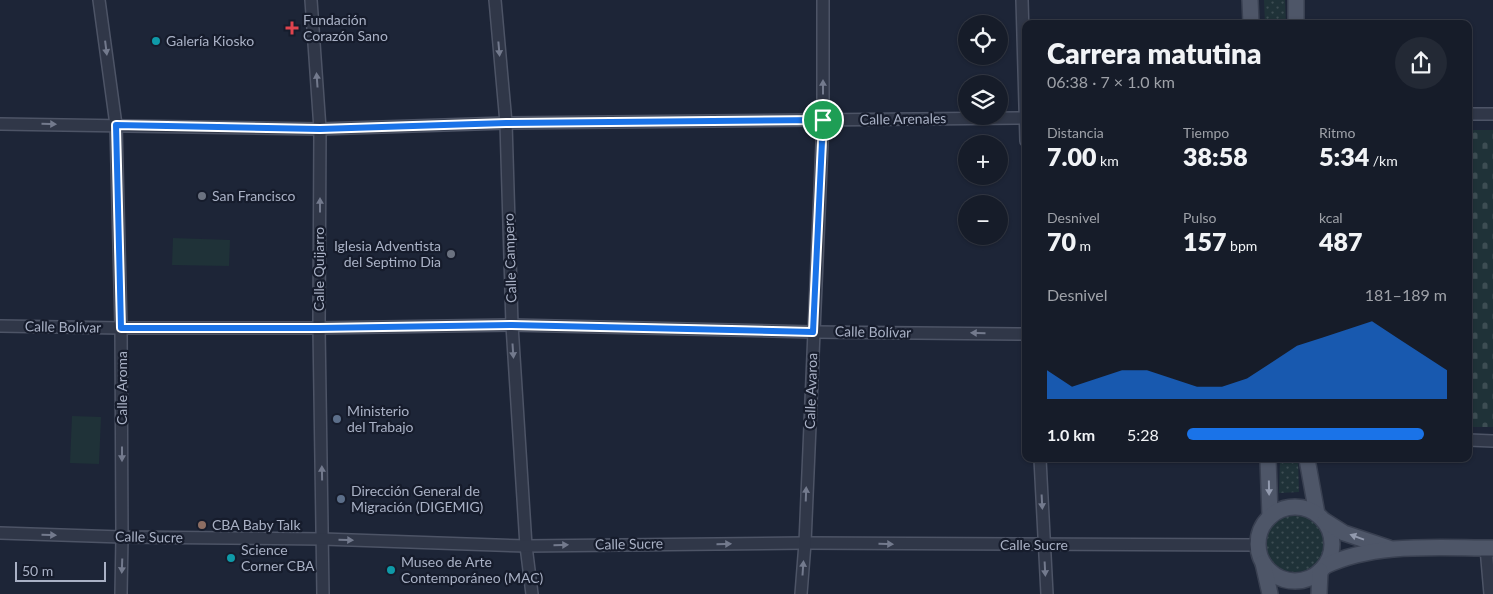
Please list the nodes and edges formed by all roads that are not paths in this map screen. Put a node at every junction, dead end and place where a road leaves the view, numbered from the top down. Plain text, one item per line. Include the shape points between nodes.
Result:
1 (100, 0) edge
2 (311, 0) edge
3 (495, 0) edge
4 (823, 0) edge
5 (1022, 0) edge
6 (1250, 0) edge
7 (1296, 0) edge
8 (1023, 20) edge
9 (1251, 20) edge
10 (1296, 20) edge
11 (1472, 114) edge
12 (1493, 114) edge
13 (1022, 118) edge
14 (823, 120) junction
15 (506, 123) junction
16 (0, 124) edge
17 (116, 125) junction
18 (320, 129) junction
19 (512, 325) junction
20 (0, 326) edge
21 (121, 328) junction
22 (319, 328) junction
23 (813, 332) junction
24 (1022, 334) edge
25 (1472, 440) edge
26 (1493, 441) edge
27 (1040, 462) edge
28 (1268, 462) edge
29 (1308, 462) edge
30 (1270, 516) junction
31 (1321, 518) junction
32 (0, 533) edge
33 (122, 537) junction
34 (323, 539) junction
35 (804, 543) junction
36 (1044, 545) junction
37 (1258, 545) junction
38 (526, 546) junction
39 (1390, 548) junction
40 (1490, 548) edge
41 (1263, 563) junction
42 (1322, 568) junction
43 (121, 594) edge
44 (323, 594) edge
45 (532, 594) edge
46 (800, 594) edge
47 (1047, 594) edge
48 (1270, 594) edge
49 (1319, 594) edge
50 (1490, 594) edge

1 -> 17 street, Calle Aroma
18 -> 2 street, Calle Quijarro
3 -> 15 street, Calle Campero
14 -> 4 street, Calle Avaroa
5 - 8 street
6 - 9 main road
7 - 10 main road
11 - 12 street
13 - 14 street, Calle Arenales
14 - 15 street, Calle Arenales
14 - 23 street, Calle Avaroa
15 - 18 street, Calle Arenales
15 - 19 street, Calle Campero
16 -> 17 street, Calle Arenales
17 - 18 street, Calle Arenales
17 - 21 street, Calle Aroma
22 -> 18 street, Calle Quijarro
19 - 22 street, Calle Bolívar
19 - 23 street, Calle Bolívar
19 -> 38 street, Calle Campero
20 - 21 street, Calle Bolívar
21 - 22 street, Calle Bolívar
21 -> 33 street, Calle Aroma
34 -> 22 street, Calle Quijarro
24 -> 23 street, Calle Bolívar
35 -> 23 street, Calle Avaroa
25 - 26 street
27 -> 36 street
28 -> 30 main road
29 - 31 main road
30 - 31 main road via 1295,506 1309,509
30 - 37 main road via 1260,532
39 -> 31 main road via 1344,533
31 - 42 main road via 1332,542 1331,554
32 -> 33 street, Calle Sucre
33 - 34 street, Calle Sucre
33 -> 43 street, Calle Aroma
34 -> 38 street, Calle Sucre
34 - 44 street, Calle Quijarro
35 -> 36 street, Calle Sucre
38 -> 35 street, Calle Sucre
46 -> 35 street, Calle Avaroa
36 - 37 street, Calle Sucre
36 -> 47 street
37 - 41 main road
38 - 45 street, Calle Campero
39 - 40 main road
39 - 42 main road via 1342,558
40 - 50 street
41 - 42 main road via 1273,574 1291,580 1306,579
41 - 48 main road
42 - 49 main road

